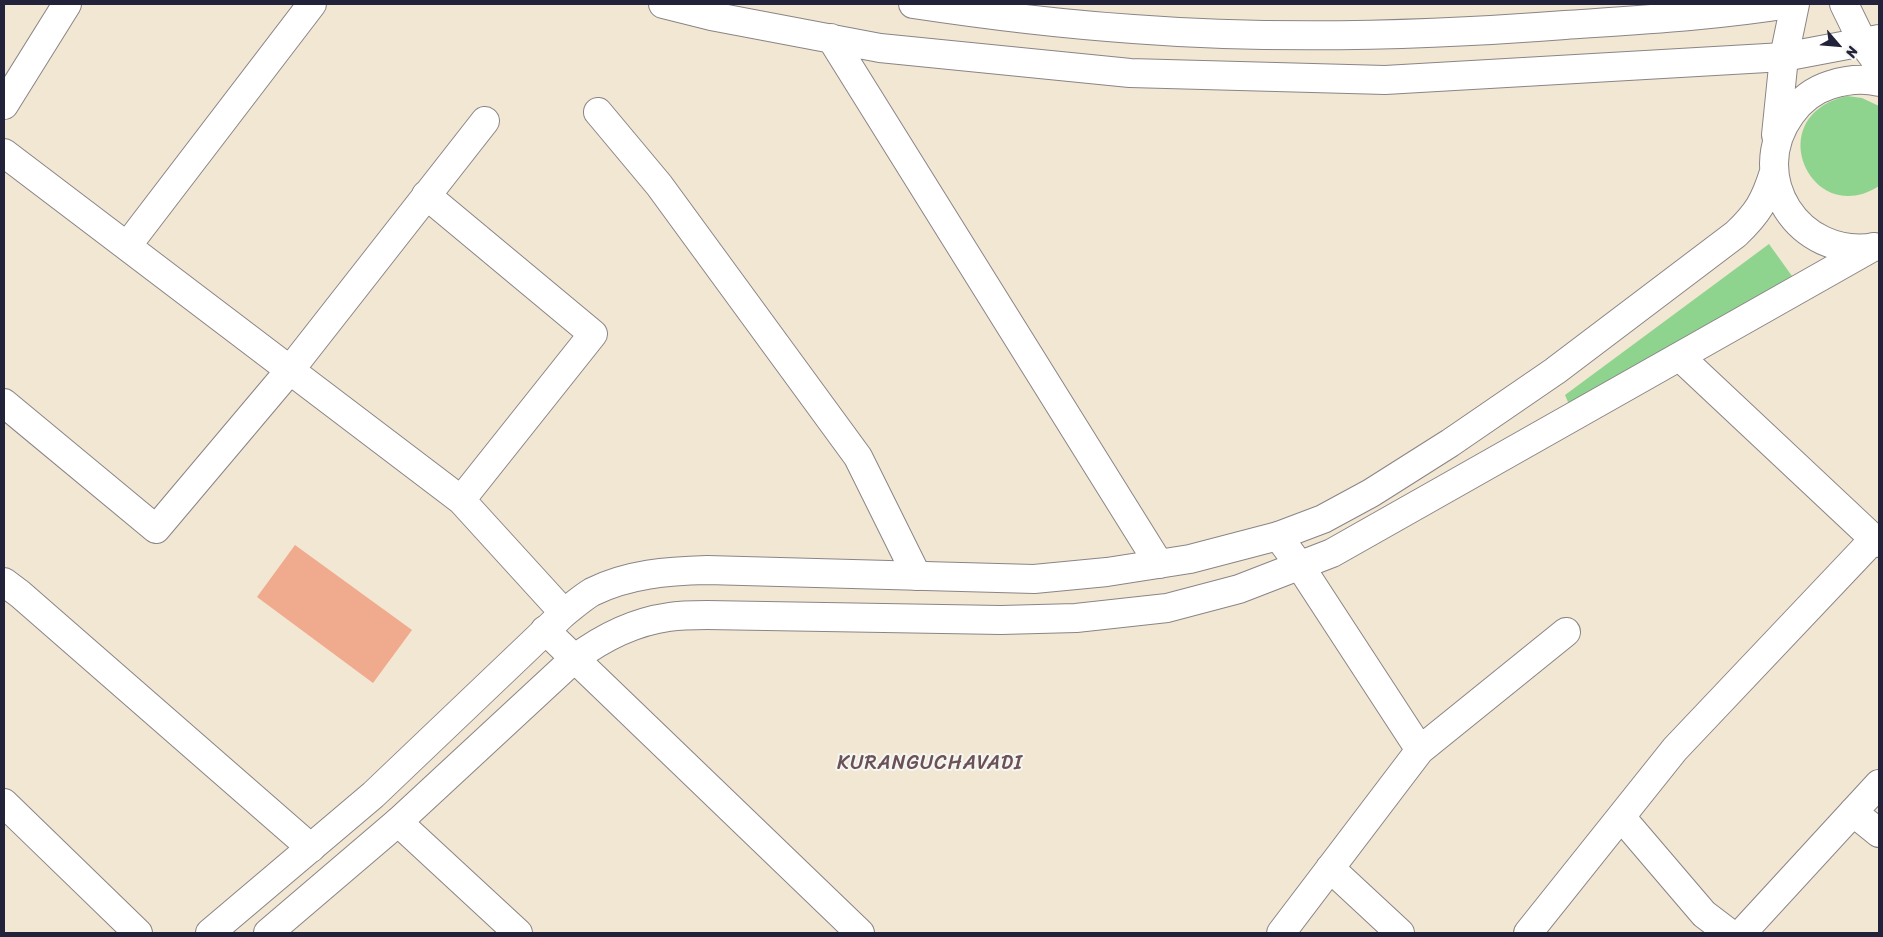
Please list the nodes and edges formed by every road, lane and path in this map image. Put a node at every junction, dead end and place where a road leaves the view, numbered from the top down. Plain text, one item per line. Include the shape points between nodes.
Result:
1 (67, 4) edge
2 (312, 4) edge
3 (663, 4) edge
4 (913, 4) edge
5 (1789, 4) edge
6 (1795, 4) edge
7 (1844, 4) edge
8 (831, 38) junction
9 (1871, 41) edge
10 (1784, 57) junction
11 (1879, 65) edge
12 (1879, 82) edge
13 (4, 105) edge
14 (598, 112) dead end
15 (485, 121) dead end
16 (4, 153) edge
17 (1774, 160) junction
18 (426, 195) junction
19 (127, 246) junction
20 (1877, 249) edge
21 (1680, 357) junction
22 (290, 370) junction
23 (4, 403) edge
24 (461, 500) junction
25 (1278, 536) junction
26 (1876, 541) edge
27 (1159, 564) junction
28 (1300, 566) junction
29 (917, 576) junction
30 (4, 582) edge
31 (554, 621) junction
32 (1566, 632) dead end
33 (574, 659) junction
34 (1420, 750) junction
35 (1879, 784) edge
36 (4, 803) edge
37 (1853, 812) junction
38 (1622, 818) junction
39 (398, 822) junction
40 (1879, 833) edge
41 (311, 848) junction
42 (1330, 868) junction
43 (138, 933) edge
44 (210, 933) edge
45 (268, 933) edge
46 (518, 933) edge
47 (860, 933) edge
48 (1281, 933) edge
49 (1400, 933) edge
50 (1528, 933) edge
51 (1729, 933) edge
52 (1742, 933) edge

1 - 13 main road
2 - 19 main road
3 - 8 main road
4 - 5 main road via 1133,30 1373,36 1680,17
6 - 10 main road
7 - 9 main road
8 - 10 main road via 880,48 1130,73 1385,80
8 - 27 main road
9 - 10 main road
9 - 11 main road
10 - 17 main road
12 - 17 main road via 1845,80 1820,88 1799,104 1784,124
14 - 29 main road via 659,185 858,457
15 - 18 main road
16 - 19 main road
17 - 20 main road via 1779,194 1790,215 1807,232 1827,243
17 - 25 main road via 1767,195 1753,218 1556,371 1371,493 1323,519
18 - 22 main road
18 - 24 main road via 593,334
19 - 22 main road
20 - 21 main road
21 - 26 main road
21 - 28 main road via 1332,553
22 - 23 main road via 156,529
22 - 24 main road
24 - 31 main road
25 - 27 main road
25 - 28 main road
26 - 38 main road via 1675,748
27 - 29 main road via 1034,578
28 - 33 main road via 1239,589 1167,608 1076,618 1001,620 708,614 668,617 630,627 598,641
28 - 34 main road
29 - 31 main road via 671,571 616,582 592,592
30 - 41 main road
31 - 33 main road
31 - 41 main road via 373,795
32 - 34 main road
33 - 39 main road
33 - 47 main road
34 - 42 main road
35 - 37 main road
36 - 43 main road
37 - 40 main road
37 - 52 main road
38 - 50 main road
38 - 51 main road via 1704,914
39 - 45 main road
39 - 46 main road
41 - 44 main road
42 - 48 main road
42 - 49 main road

